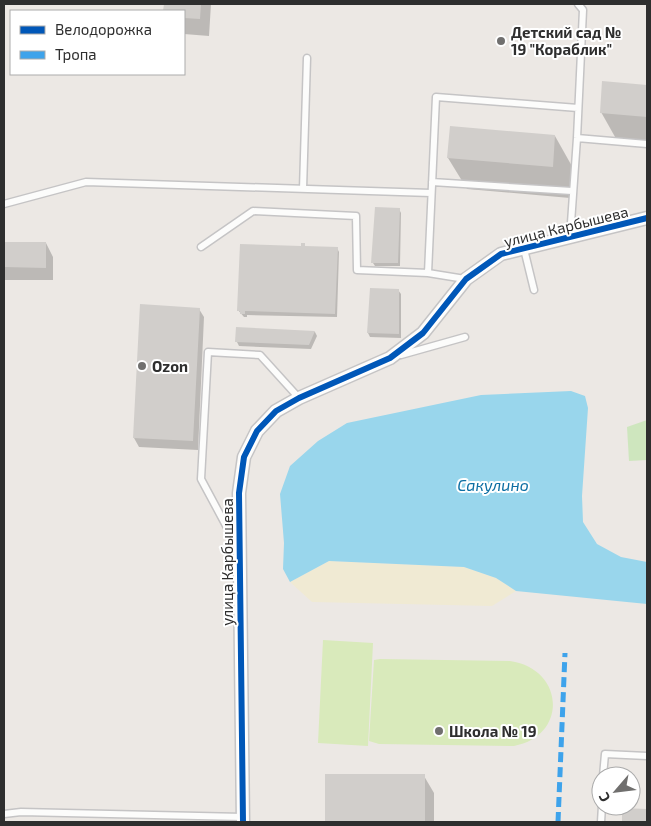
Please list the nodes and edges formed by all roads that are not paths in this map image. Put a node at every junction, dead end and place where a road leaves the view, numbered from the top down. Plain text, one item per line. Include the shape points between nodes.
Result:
1 (578, 4) edge
2 (306, 58) dead end
3 (578, 108) junction
4 (577, 138) junction
5 (647, 144) edge
6 (432, 182) junction
7 (303, 189) junction
8 (572, 191) junction
9 (432, 193) junction
10 (4, 204) edge
11 (647, 218) edge
12 (570, 238) junction
13 (201, 247) dead end
14 (524, 249) junction
15 (428, 273) junction
16 (466, 279) junction
17 (534, 290) dead end
18 (466, 337) dead end
19 (390, 358) junction
20 (299, 398) junction
21 (239, 549) junction
22 (647, 756) edge
23 (604, 766) edge
24 (4, 814) edge
25 (243, 820) edge

1 - 3 lane via 583,10
2 - 7 lane
3 - 4 lane
3 - 6 lane via 436,97
4 - 5 lane
4 - 8 lane
6 - 8 lane
6 - 9 lane
7 - 9 lane
7 - 10 lane via 86,182
8 - 12 lane
9 - 15 lane
11 - 12 street, улица Карбышева
12 - 14 street, улица Карбышева
13 - 15 lane via 253,212 356,216 357,270
14 - 16 street, улица Карбышева via 501,254
14 - 17 lane
15 - 16 lane
16 - 19 street, улица Карбышева via 423,333
18 - 19 lane
19 - 20 street, улица Карбышева
20 - 21 street, улица Карбышева via 276,411 258,431 244,457 239,493
20 - 21 lane via 260,355 208,352 201,479
21 - 25 street, улица Карбышева
22 - 23 lane via 605,754
24 - 25 lane via 30,812

